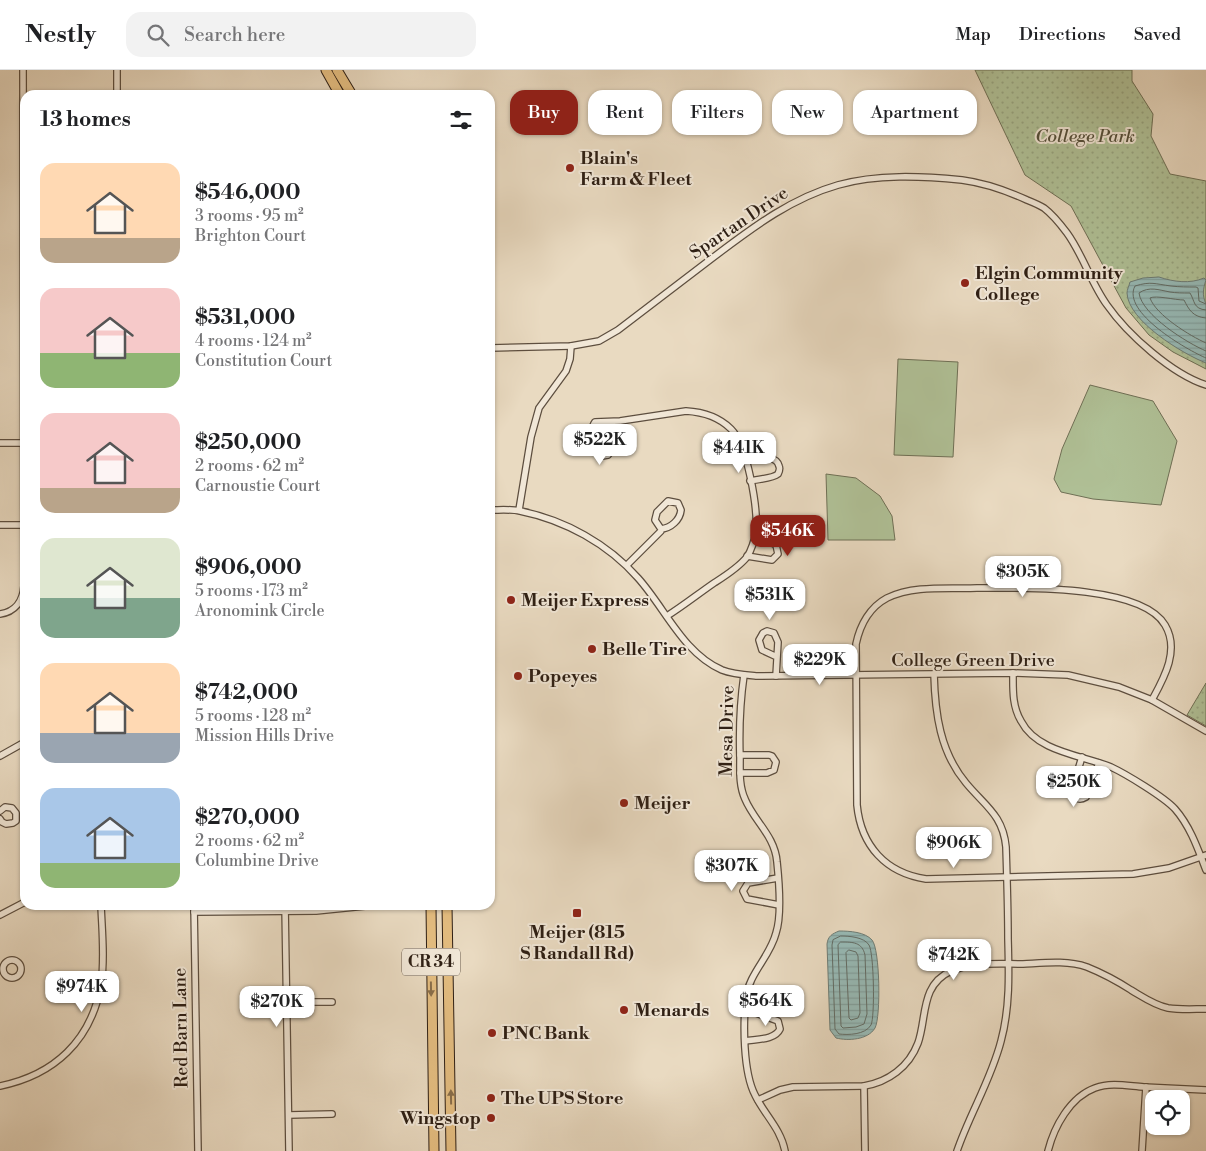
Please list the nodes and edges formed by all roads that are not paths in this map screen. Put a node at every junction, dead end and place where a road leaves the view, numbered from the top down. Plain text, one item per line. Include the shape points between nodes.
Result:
1 (23, 70) edge
2 (117, 70) edge
3 (326, 70) edge
4 (338, 70) edge
5 (23, 90) edge
6 (117, 90) edge
7 (337, 90) edge
8 (349, 90) edge
9 (571, 346) junction
10 (495, 348) edge
11 (1206, 386) edge
12 (614, 422) junction
13 (0, 443) edge
14 (20, 443) edge
15 (746, 460) junction
16 (750, 481) junction
17 (495, 510) edge
18 (519, 510) junction
19 (20, 524) edge
20 (0, 525) edge
21 (661, 529) junction
22 (755, 535) junction
23 (748, 556) junction
24 (627, 565) junction
25 (20, 600) edge
26 (0, 614) edge
27 (667, 616) junction
28 (777, 657) junction
29 (1013, 673) junction
30 (934, 674) junction
31 (744, 675) junction
32 (855, 675) junction
33 (776, 676) junction
34 (1152, 700) junction
35 (1206, 731) edge
36 (20, 745) edge
37 (740, 755) junction
38 (0, 756) edge
39 (1082, 757) junction
40 (1099, 763) junction
41 (740, 773) junction
42 (0, 809) edge
43 (0, 819) edge
44 (1203, 856) edge
45 (1206, 870) edge
46 (778, 878) junction
47 (1007, 878) junction
48 (20, 905) edge
49 (778, 905) junction
50 (101, 910) edge
51 (240, 910) edge
52 (285, 910) edge
53 (431, 910) edge
54 (447, 910) edge
55 (194, 912) joint
56 (0, 915) edge
57 (1009, 964) junction
58 (287, 1002) junction
59 (332, 1002) dead end
60 (745, 1009) junction
61 (1206, 1009) edge
62 (745, 1041) junction
63 (0, 1086) edge
64 (864, 1086) junction
65 (1146, 1087) junction
66 (1206, 1090) edge
67 (758, 1100) junction
68 (289, 1114) junction
69 (332, 1114) dead end
70 (198, 1151) edge
71 (289, 1151) edge
72 (434, 1151) edge
73 (452, 1151) edge
74 (785, 1151) edge
75 (865, 1151) edge
76 (957, 1151) edge
77 (1048, 1151) edge
78 (1142, 1151) edge

1 - 5 street
2 - 6 street
3 - 7 main road
4 - 8 main road
9 - 10 street, Spartan Drive
9 - 11 street, Spartan Drive via 599,341 618,330 791,203 838,185 866,180 908,176 940,178 1003,189 1044,208 1077,248 1107,306 1159,359
9 - 18 street via 566,371 539,408
12 - 12 street via 612,450 605,456 599,454 592,426 595,422
12 - 15 street via 686,411 701,412 730,428
13 - 14 street
15 - 16 street
15 - 16 street via 770,458 779,465 778,474
16 - 22 street
17 - 18 street, College Green Drive
18 - 24 street, College Green Drive via 550,519 587,536
19 - 20 street
21 - 21 street via 677,520 681,510 678,504 668,501 657,512 655,520
21 - 24 street
22 - 23 street
22 - 23 street via 776,545 778,554 772,560
23 - 27 street
24 - 27 street, College Green Drive
25 - 26 street via 10,612
27 - 31 street, College Green Drive via 701,657 722,670
28 - 28 street via 777,638 770,631 763,633 759,640 762,650
28 - 33 street
29 - 30 street, College Green Drive
29 - 34 street, College Green Drive via 1068,675 1119,687
29 - 39 street via 1015,707 1028,732 1051,748
30 - 32 street, College Green Drive
30 - 47 street via 936,712 944,742 961,776 992,810 1002,828
31 - 33 street, College Green Drive
31 - 37 street, Mesa Drive
32 - 33 street, College Green Drive
32 - 34 street via 856,644 865,619 878,603 898,593 925,589 1064,589 1133,603 1166,625 1171,658
32 - 47 street via 858,812 862,830 875,853 888,864 918,878
34 - 35 street, College Green Drive
36 - 38 street
37 - 41 street, Mesa Drive
37 - 41 street via 769,755 776,762 774,770 767,773
39 - 40 street
39 - 40 street via 1073,786 1074,798 1086,797
40 - 44 street via 1168,802 1182,818
41 - 46 street, Mesa Drive via 744,798 776,850
42 - 43 street via 12,808 16,813 13,823
44 - 45 street
44 - 47 street via 1176,867 1145,873
46 - 49 street, Mesa Drive
46 - 49 street via 748,883 743,891 746,900
47 - 57 street
48 - 56 street
49 - 60 street, Mesa Drive via 777,933 749,984
50 - 63 street via 101,985 87,1028 72,1048 50,1067 28,1079
51 - 55 street
52 - 58 street
53 -> 72 main road, CR 34
73 -> 54 main road, CR 34
55 - 70 street, Red Barn Lane
57 - 61 street via 1080,965 1163,1006
57 - 64 street via 973,965 944,975 928,996 918,1043 908,1061 887,1079
57 - 76 street via 1001,1042
58 - 59 street
58 - 68 street
60 - 62 street, Mesa Drive
60 - 62 street via 778,1021 780,1029 777,1035
62 - 67 street, Mesa Drive via 748,1075
64 - 67 street via 793,1087
64 - 75 street
65 - 66 street
65 - 77 street via 1109,1085 1093,1088 1067,1111
65 - 78 street
67 - 74 street, Mesa Drive
68 - 69 street
68 - 71 street

